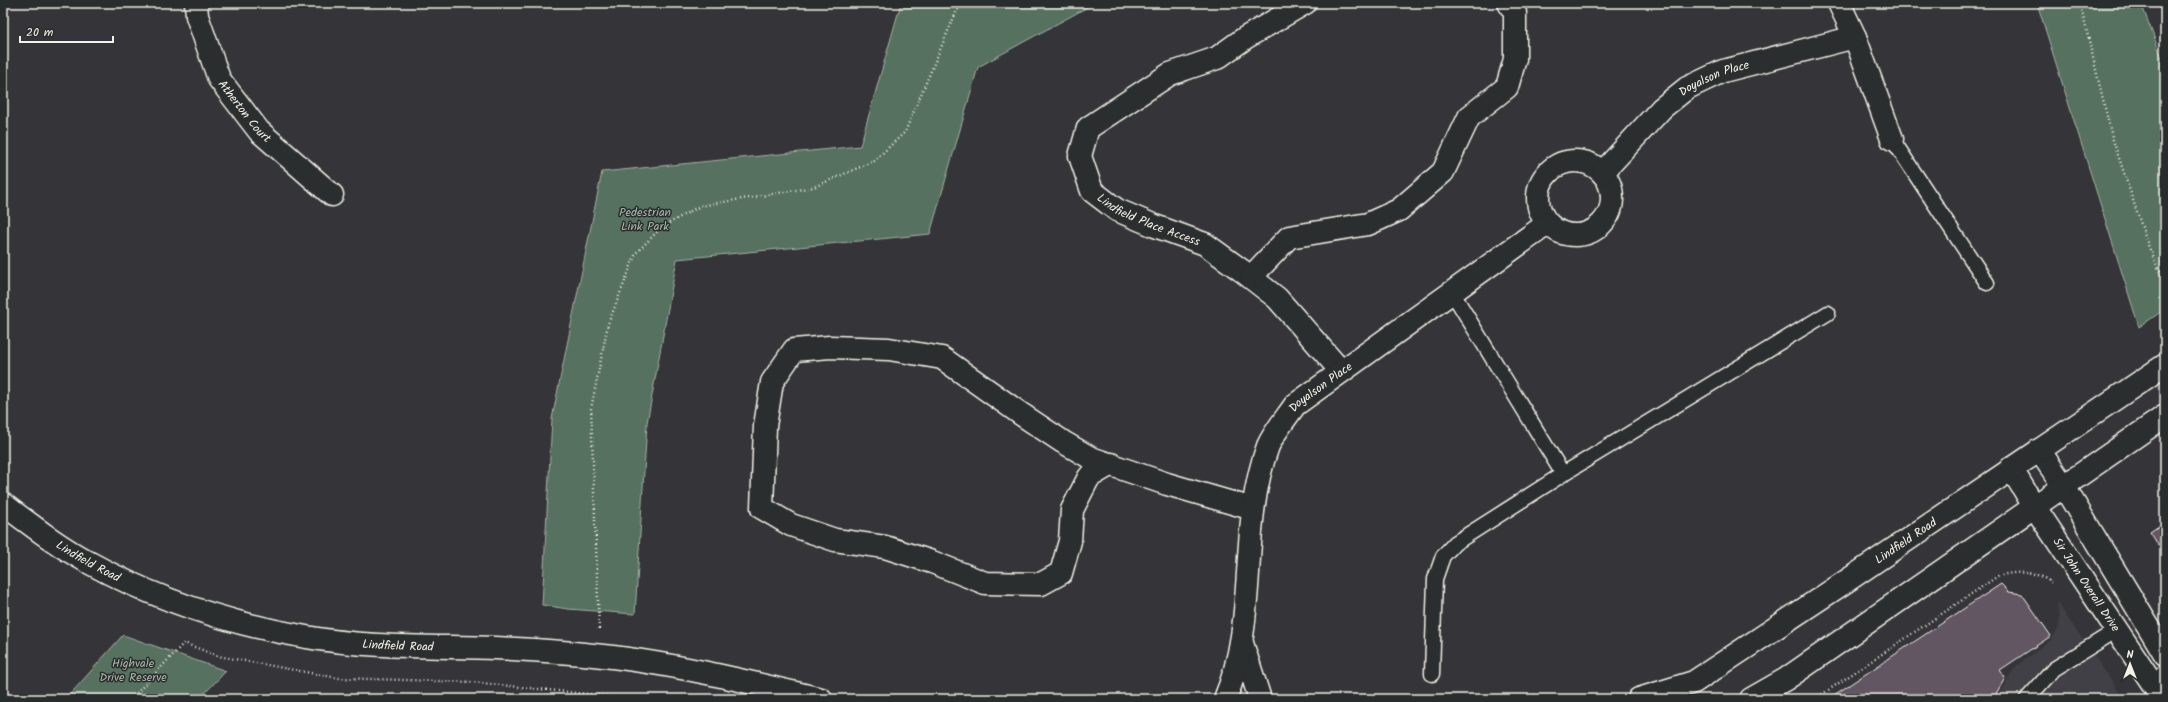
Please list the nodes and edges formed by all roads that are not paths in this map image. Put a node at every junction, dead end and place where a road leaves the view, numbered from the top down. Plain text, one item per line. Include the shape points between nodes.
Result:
1 (196, 3) edge
2 (1305, 3) edge
3 (1509, 3) edge
4 (1839, 3) edge
5 (1855, 37) junction
6 (1892, 139) joint
7 (1603, 172) junction
8 (332, 195) dead end
9 (1547, 224) junction
10 (1251, 277) junction
11 (1987, 283) dead end
12 (1452, 292) junction
13 (1828, 313) dead end
14 (2165, 365) edge
15 (1341, 371) junction
16 (2165, 416) edge
17 (2039, 450) junction
18 (1111, 464) junction
19 (2011, 468) junction
20 (1562, 474) junction
21 (2063, 486) junction
22 (3, 504) edge
23 (2034, 506) junction
24 (1253, 509) junction
25 (2117, 630) junction
26 (1242, 643) junction
27 (2165, 654) edge
28 (1432, 674) dead end
29 (2160, 684) edge
30 (821, 699) edge
31 (1225, 699) edge
32 (1260, 699) edge
33 (1638, 699) edge
34 (1751, 699) edge
35 (2028, 699) edge

1 - 8 street, Atherton Court via 196,16 219,79 259,131
2 - 10 street, Lindfield Place Access via 1245,38 1217,58 1170,74 1088,128 1080,156 1092,191 1117,210 1204,244
3 - 10 street via 1515,13 1515,59 1507,87 1469,118 1443,172 1399,210 1368,224 1289,236
4 - 5 street
5 - 6 street
5 - 7 street, Doyalson Place via 1723,71 1688,88 1662,108
6 - 11 lane
7 - 9 street via 1583,161 1569,161 1557,165 1546,174 1537,199 1540,212
7 - 9 street via 1610,182 1613,194 1608,217 1599,227 1587,234 1573,236 1559,232
9 - 12 street, Doyalson Place
10 - 15 street, Lindfield Place Access via 1277,298
12 - 15 street, Doyalson Place
12 - 20 lane
13 - 20 lane
14 - 17 street, Lindfield Road
15 - 24 street, Doyalson Place via 1295,405 1269,444
16 - 21 street
17 - 19 street, Lindfield Road
17 - 21 street
18 - 18 street via 1089,477 1072,510 1070,541 1061,573 1041,584 985,583 885,547 827,537 791,525 762,508 765,426 772,382 794,350 830,347 889,349 942,358 1063,442 1092,458
18 - 24 street via 1166,484
19 - 23 street, Sir John Overall Drive
19 - 33 street, Lindfield Road via 1694,682
20 - 28 lane via 1455,543 1443,556 1435,579
21 - 23 street
21 - 27 street
22 - 30 street, Lindfield Road via 87,562 148,592 253,626 307,638 357,643 497,648 628,659 736,679
23 - 25 street, Sir John Overall Drive
23 - 34 street via 1786,679
24 - 26 street, Doyalson Place
25 - 29 street, Sir John Overall Drive
25 - 35 lane via 2054,670
26 - 31 street, Doyalson Place
26 - 32 street, Doyalson Place

